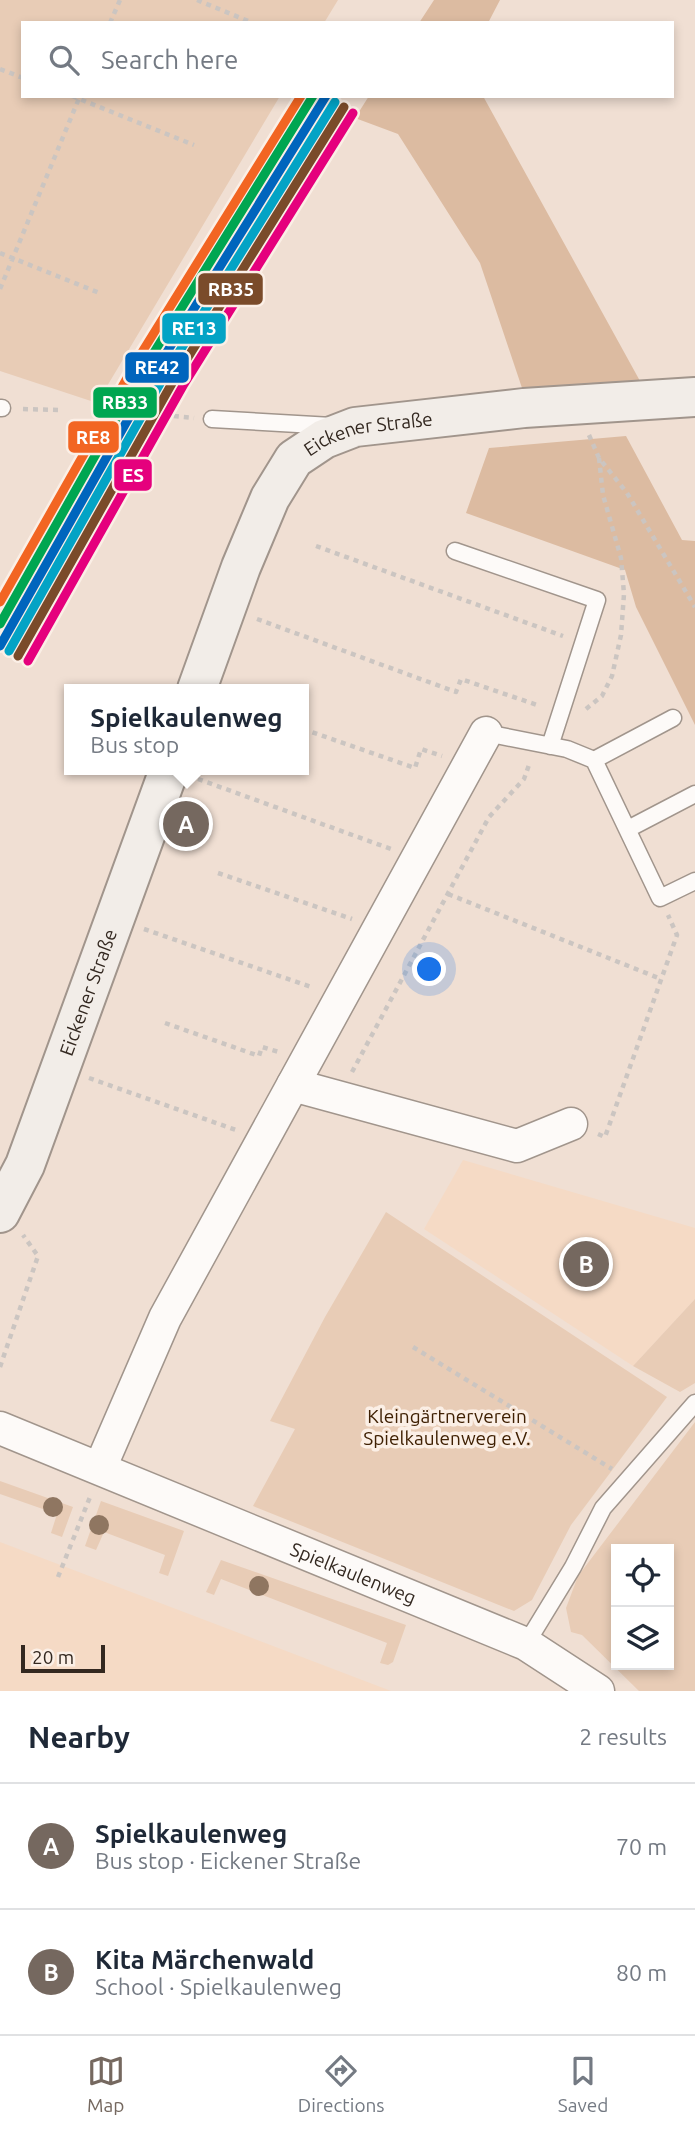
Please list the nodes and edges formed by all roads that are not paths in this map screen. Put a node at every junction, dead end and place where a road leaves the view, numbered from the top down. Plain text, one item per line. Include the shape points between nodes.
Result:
1 (695, 397) edge
2 (212, 419) road end
3 (355, 427) junction
4 (455, 551) dead end
5 (199, 684) edge
6 (673, 718) dead end
7 (486, 733) joint
8 (544, 745) junction
9 (594, 760) junction
10 (182, 775) edge
11 (695, 794) edge
12 (628, 829) junction
13 (695, 881) edge
14 (300, 1073) junction
15 (571, 1124) road end
16 (1, 1210) edge
17 (695, 1403) edge
18 (0, 1428) edge
19 (100, 1468) junction
20 (526, 1644) junction
21 (598, 1691) edge

1 - 3 street, Eickener Straße
2 - 3 lane
3 - 5 street, Eickener Straße via 294,458 270,498
4 - 8 lane via 597,600 561,713
6 - 9 lane
7 - 8 lane
7 - 14 street
8 - 9 lane
9 - 12 lane
10 - 16 street, Eickener Straße via 115,919 25,1165
11 - 12 lane
12 - 13 lane via 660,898
14 - 15 street via 338,1097 517,1146
14 - 19 street via 165,1318
17 - 20 lane via 603,1508
18 - 19 street, Spielkaulenweg
19 - 20 street, Spielkaulenweg
20 - 21 street, Spielkaulenweg

